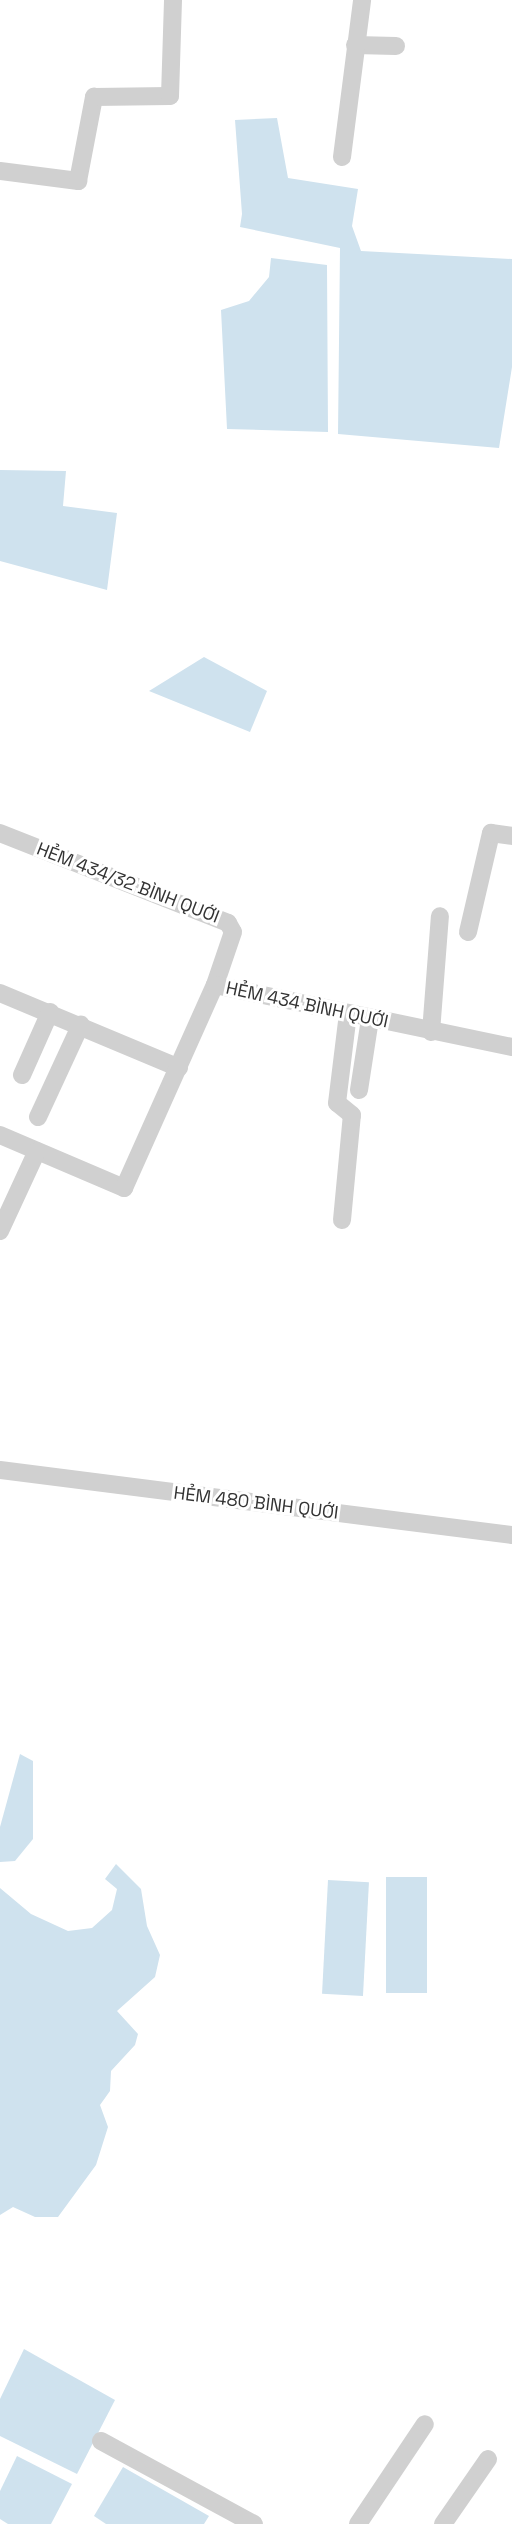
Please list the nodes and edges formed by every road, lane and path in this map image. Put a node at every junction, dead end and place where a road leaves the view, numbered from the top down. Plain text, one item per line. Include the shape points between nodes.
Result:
1 (173, 0) edge
2 (362, 0) edge
3 (355, 45) junction
4 (396, 46) dead end
5 (342, 157) dead end
6 (0, 171) edge
7 (0, 833) edge
8 (512, 836) edge
9 (441, 915) dead end
10 (468, 932) dead end
11 (215, 985) junction
12 (0, 994) edge
13 (50, 1012) junction
14 (348, 1014) junction
15 (370, 1019) junction
16 (81, 1024) junction
17 (431, 1032) junction
18 (512, 1047) edge
19 (178, 1068) junction
20 (22, 1075) dead end
21 (359, 1090) dead end
22 (38, 1117) dead end
23 (0, 1135) edge
24 (37, 1151) junction
25 (342, 1220) dead end
26 (0, 1231) edge
27 (0, 1470) edge
28 (512, 1535) edge
29 (425, 2424) dead end
30 (101, 2441) dead end
31 (488, 2460) dead end
32 (223, 2517) edge
33 (254, 2524) edge
34 (358, 2524) edge
35 (443, 2524) edge

1 - 6 street via 171,96 94,97 78,181
2 - 3 street
3 - 4 street
3 - 5 street
7 - 11 street, HẺM 434/32 BÌNH QUỚI via 228,923 233,932
8 - 10 street via 492,833
9 - 17 street
11 - 14 street, HẺM 434 BÌNH QUỚI
11 - 19 street, HẺM 434 BÌNH QUỚI
12 - 13 street
13 - 16 street
13 - 20 street
14 - 15 street, HẺM 434 BÌNH QUỚI
14 - 25 street via 337,1103 352,1115
15 - 17 street, HẺM 434 BÌNH QUỚI
15 - 21 street
16 - 19 street
16 - 22 street
17 - 18 street, HẺM 434 BÌNH QUỚI
19 - 24 street, HẺM 434 BÌNH QUỚI via 124,1188
23 - 24 street
24 - 26 street
27 - 28 street, HẺM 480 BÌNH QUỚI
29 - 34 street
30 - 32 street
31 - 35 street
32 - 33 street

